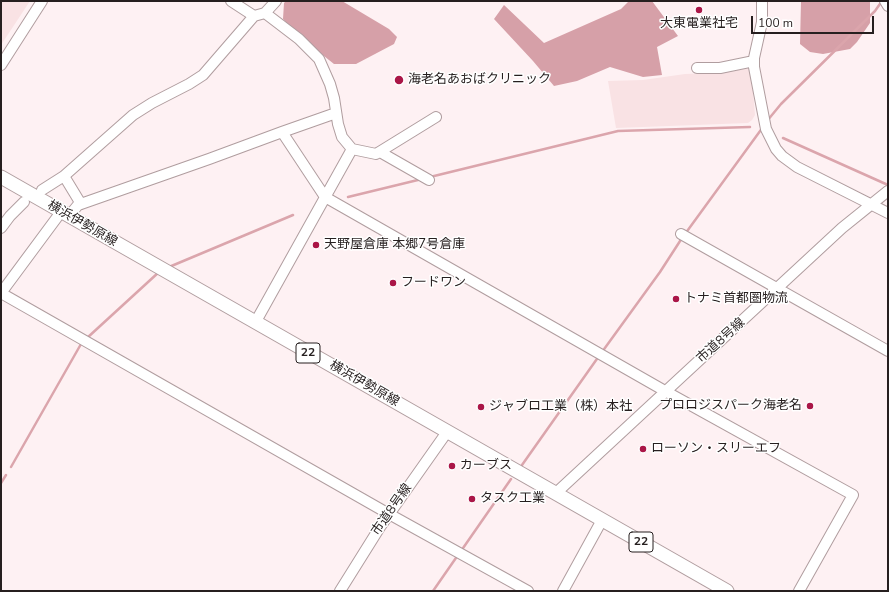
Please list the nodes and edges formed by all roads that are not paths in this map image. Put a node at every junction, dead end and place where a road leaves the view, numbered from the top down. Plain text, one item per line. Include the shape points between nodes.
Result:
1 (42, 1) edge
2 (232, 1) edge
3 (276, 1) edge
4 (762, 1) edge
5 (885, 1) edge
6 (888, 6) edge
7 (265, 12) junction
8 (254, 16) junction
9 (754, 64) junction
10 (1, 65) edge
11 (697, 68) dead end
12 (336, 113) junction
13 (436, 117) dead end
14 (282, 132) junction
15 (352, 149) junction
16 (380, 152) junction
17 (64, 176) junction
18 (1, 177) edge
19 (425, 178) dead end
20 (42, 190) dead end
21 (888, 191) edge
22 (325, 197) junction
23 (24, 202) dead end
24 (81, 204) junction
25 (872, 205) junction
26 (888, 213) edge
27 (65, 214) junction
28 (1, 228) edge
29 (683, 235) dead end
30 (778, 289) junction
31 (1, 293) edge
32 (255, 323) junction
33 (888, 351) edge
34 (665, 391) junction
35 (448, 432) junction
36 (556, 493) junction
37 (389, 514) junction
38 (602, 520) junction
39 (340, 591) edge
40 (528, 591) edge
41 (563, 591) edge
42 (727, 591) edge
43 (799, 591) edge

1 - 10 street
2 - 8 street
3 - 7 street
4 - 9 street via 762,22
5 - 6 street
7 - 8 street
7 - 12 street via 309,48 319,60 330,84
8 - 17 street via 203,74 133,115
9 - 11 street
9 - 25 street via 763,120 776,149 790,162
12 - 14 street
12 - 15 street via 342,137
13 - 16 street
14 - 22 street
14 - 24 street
15 - 16 street via 376,154
15 - 22 street
16 - 19 street
17 - 20 street
17 - 24 street
18 - 27 main road, 横浜伊勢原線 / 22
21 - 25 street, 市道8号線
22 - 32 street
22 - 34 street
23 - 28 street
24 - 27 street
25 - 26 street
25 - 30 street, 市道8号線 via 842,228
27 - 31 street
27 - 32 main road, 横浜伊勢原線 / 22
29 - 30 street
30 - 33 street
30 - 34 street, 市道8号線
31 - 37 street
32 - 35 main road, 横浜伊勢原線 / 22
34 - 36 street, 市道8号線
34 - 43 street via 853,495
35 - 36 main road, 横浜伊勢原線 / 22
35 - 37 street, 市道8号線
36 - 38 main road, 横浜伊勢原線 / 22
37 - 39 street, 市道8号線
37 - 40 street
38 - 41 street
38 - 42 main road, 横浜伊勢原線 / 22

